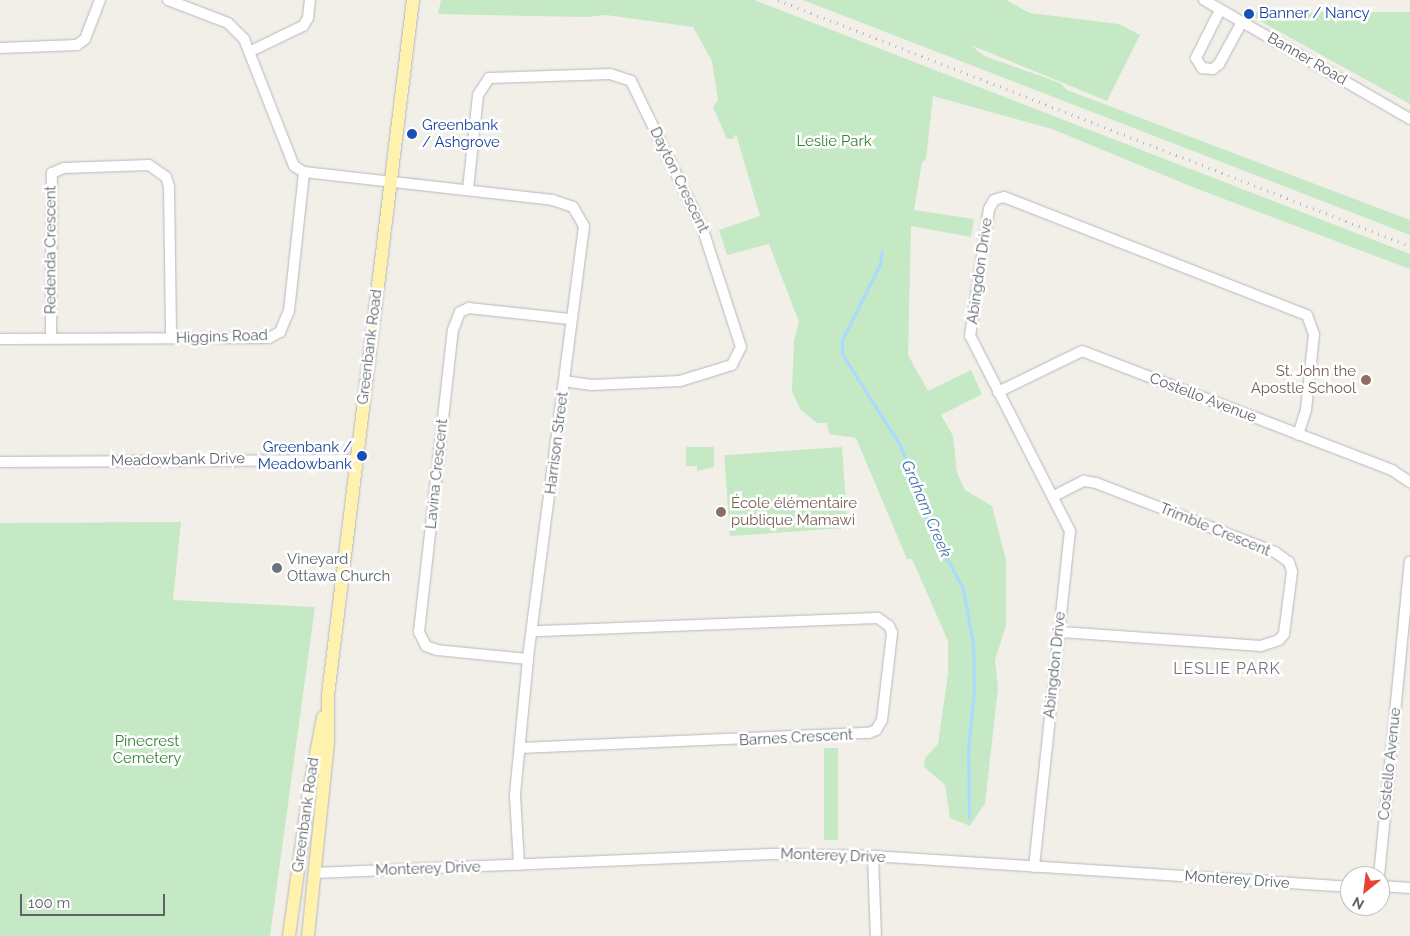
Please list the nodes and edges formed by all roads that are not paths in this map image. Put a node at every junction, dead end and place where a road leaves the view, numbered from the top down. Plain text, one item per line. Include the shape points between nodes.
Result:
1 (100, 0) edge
2 (168, 0) edge
3 (310, 0) edge
4 (413, 0) edge
5 (1205, 0) edge
6 (1220, 10) junction
7 (1242, 22) junction
8 (0, 48) edge
9 (251, 51) junction
10 (1410, 119) edge
11 (304, 172) junction
12 (391, 180) junction
13 (468, 189) junction
14 (571, 319) junction
15 (51, 338) junction
16 (171, 338) junction
17 (0, 339) edge
18 (565, 381) junction
19 (998, 392) junction
20 (1298, 435) junction
21 (356, 460) junction
22 (0, 462) edge
23 (1410, 482) edge
24 (1054, 496) junction
25 (1410, 562) edge
26 (533, 631) junction
27 (1058, 632) junction
28 (528, 659) junction
29 (328, 695) junction
30 (520, 748) junction
31 (873, 856) junction
32 (519, 865) junction
33 (1380, 866) edge
34 (1034, 867) junction
35 (315, 872) junction
36 (1340, 886) edge
37 (1390, 887) edge
38 (1410, 888) edge
39 (289, 936) edge
40 (308, 936) edge
41 (876, 936) edge

1 - 8 street via 85,39 77,45
2 - 9 street via 228,23
3 - 9 street via 308,18 303,26
4 - 12 main road, Greenbank Road
5 - 6 street, Banner Road
6 - 7 street, Banner Road
6 - 7 street via 1196,58 1202,68 1213,69 1219,64
7 - 10 street, Banner Road
9 - 11 street via 289,159
11 - 12 street, Harrison Street
11 - 16 street, Higgins Road via 289,311 280,332 270,338
12 - 13 street, Harrison Street
12 - 21 main road, Greenbank Road
13 - 14 street, Harrison Street via 552,200 573,207 584,226
13 - 18 street, Dayton Crescent via 478,94 489,78 610,74 631,81 702,227 741,347 732,365 680,381 592,385
14 - 18 street, Harrison Street
14 - 28 street, Lavina Crescent via 469,308 460,312 453,330 419,632 426,646 437,650
15 - 16 street, Higgins Road
15 - 16 street, Redenda Crescent via 52,173 64,168 149,165 166,177 169,187
15 - 17 street, Higgins Road
18 - 26 street, Harrison Street
19 - 20 street, Costello Avenue via 1082,351
19 - 20 street, Abingdon Drive via 970,336 989,209 994,200 1004,197 1307,315 1314,334 1306,410
19 - 24 street, Abingdon Drive
20 - 23 street, Costello Avenue via 1392,470
21 - 22 street, Meadowbank Drive
21 - 29 main road, Greenbank Road
24 - 27 street, Abingdon Drive via 1070,531
24 - 27 street, Trimble Crescent via 1084,481 1096,483 1275,552 1289,562 1292,572 1284,634 1279,640 1260,646
25 - 33 street, Costello Avenue
26 - 28 street, Harrison Street
26 - 30 street, Barnes Crescent via 878,618 890,626 892,633 882,720 876,730 869,733
27 - 34 street, Abingdon Drive
28 - 30 street, Harrison Street
29 - 35 main road, Greenbank Road via 328,742
29 - 39 main road, Greenbank Road via 310,782
30 - 32 street, Harrison Street via 515,795
31 - 32 street, Monterey Drive via 777,854
31 - 34 street, Monterey Drive
31 - 41 street
32 - 35 street, Monterey Drive
34 - 36 street, Monterey Drive
35 - 40 main road, Greenbank Road
37 - 38 street

